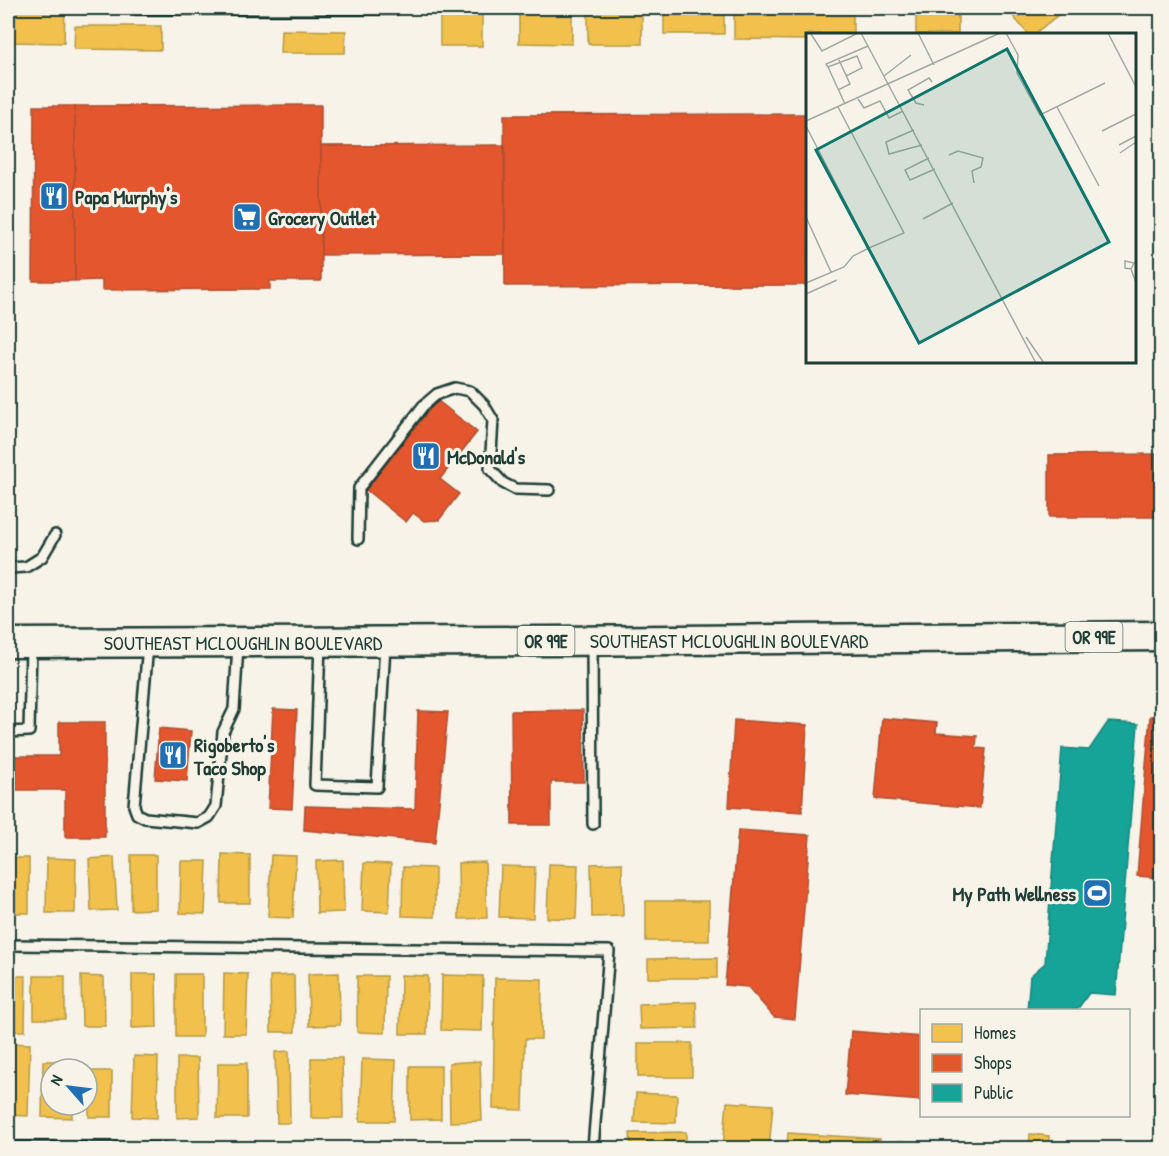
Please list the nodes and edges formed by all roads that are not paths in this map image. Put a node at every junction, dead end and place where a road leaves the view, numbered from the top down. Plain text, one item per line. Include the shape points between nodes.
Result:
1 (134, 8) edge
2 (395, 8) edge
3 (549, 490) dead end
4 (56, 535) dead end
5 (358, 539) dead end
6 (8, 568) edge
7 (1161, 636) edge
8 (592, 640) junction
9 (148, 642) junction
10 (238, 642) junction
11 (320, 642) junction
12 (385, 642) junction
13 (19, 643) edge
14 (8, 732) edge
15 (593, 824) dead end
16 (8, 945) edge
17 (8, 1147) edge
18 (163, 1149) edge
19 (593, 1149) edge

1 - 2 lane
3 - 5 lane via 515,489 490,469 493,420 470,391 455,388 436,394 423,406 359,488
4 - 6 lane via 42,557 26,567
7 - 8 main road, SOUTHEAST MCLOUGHLIN BOULEVARD / OR 99E
8 - 12 main road, SOUTHEAST MCLOUGHLIN BOULEVARD / OR 99E
8 - 15 lane
9 - 10 main road, SOUTHEAST MCLOUGHLIN BOULEVARD / OR 99E
9 - 10 lane via 134,806 137,814 145,818 198,824 216,806 223,732 234,709
9 - 13 main road, SOUTHEAST MCLOUGHLIN BOULEVARD / OR 99E
10 - 11 main road, SOUTHEAST MCLOUGHLIN BOULEVARD / OR 99E
11 - 12 main road, SOUTHEAST MCLOUGHLIN BOULEVARD / OR 99E
11 - 12 lane via 315,785 377,788
13 - 14 lane via 29,732
16 - 19 lane via 609,951
17 - 18 lane

